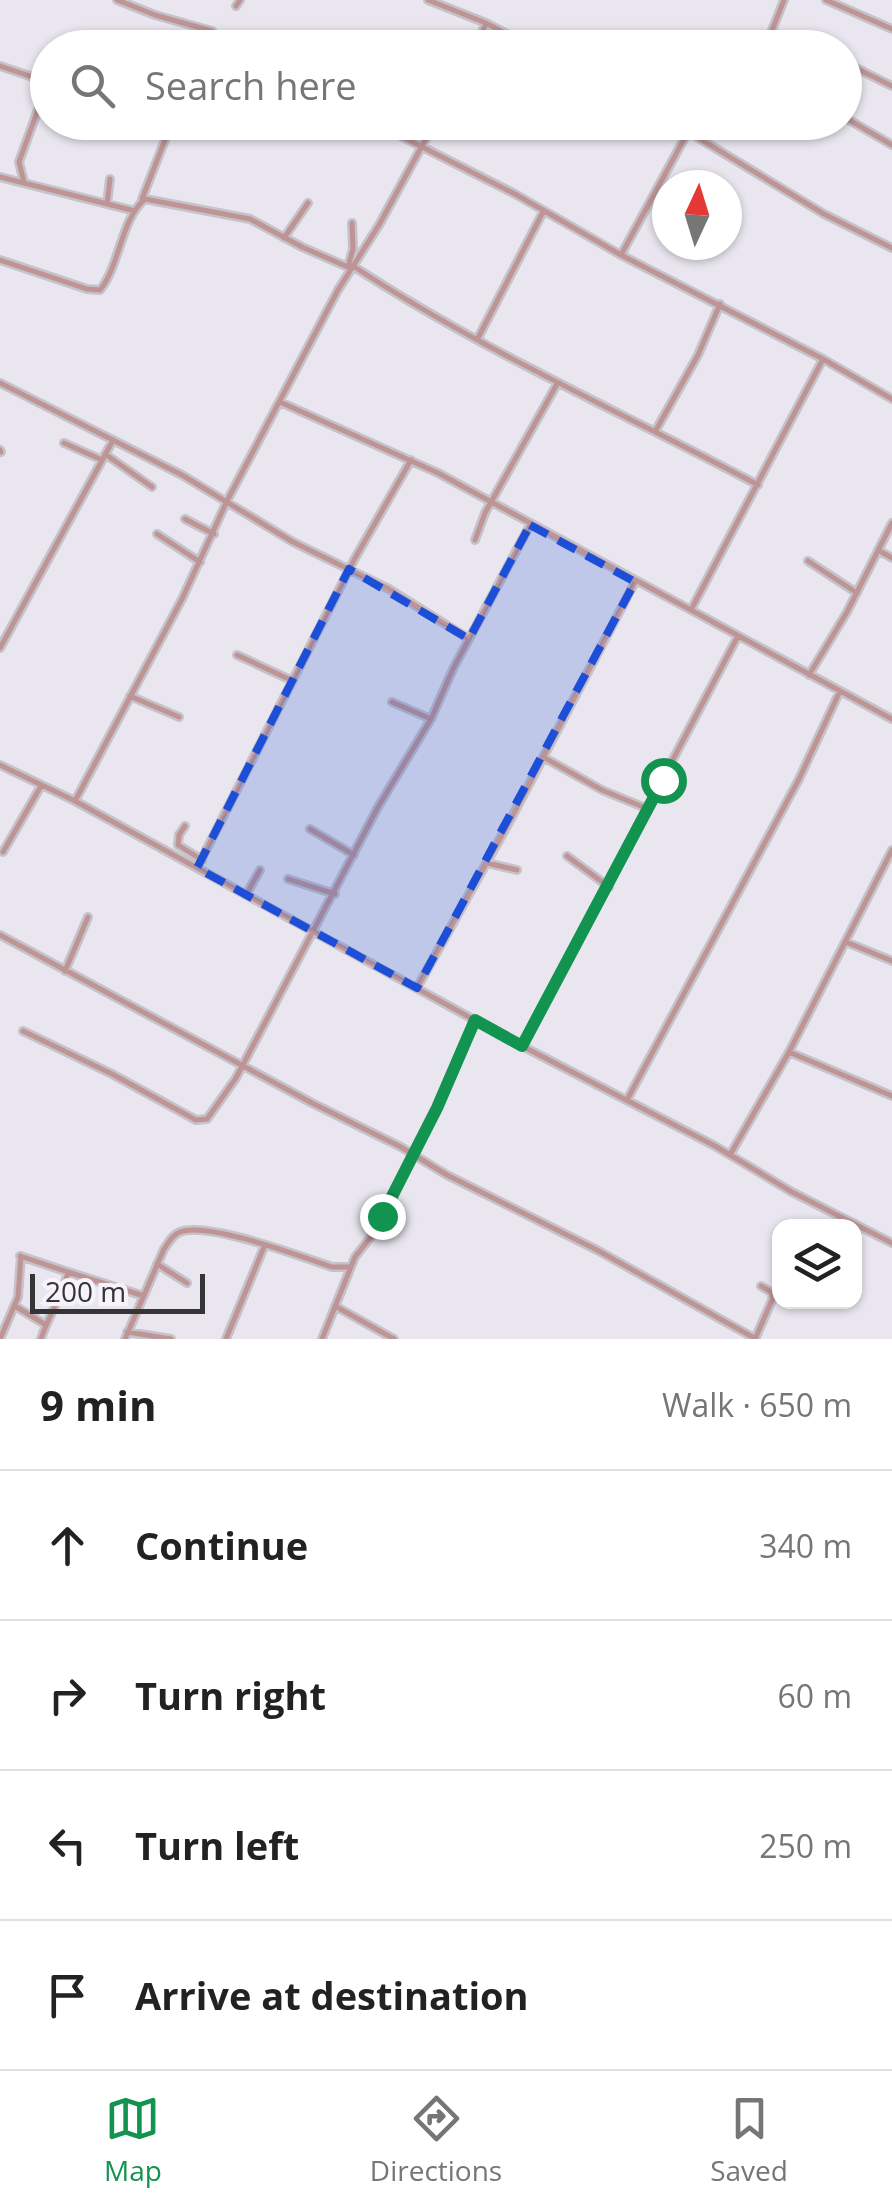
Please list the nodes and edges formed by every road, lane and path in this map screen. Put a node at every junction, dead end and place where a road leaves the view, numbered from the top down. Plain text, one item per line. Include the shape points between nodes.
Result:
1 (117, 0) edge
2 (784, 0) edge
3 (826, 0) edge
4 (432, 1) edge
5 (486, 24) junction
6 (892, 28) edge
7 (208, 30) edge
8 (483, 30) edge
9 (498, 30) edge
10 (772, 30) edge
11 (0, 66) edge
12 (862, 71) edge
13 (30, 76) edge
14 (892, 86) edge
15 (862, 128) edge
16 (30, 132) edge
17 (165, 140) edge
18 (409, 140) edge
19 (426, 140) edge
20 (684, 140) edge
21 (705, 140) edge
22 (892, 145) edge
23 (423, 147) junction
24 (0, 178) edge
25 (110, 179) dead end
26 (24, 182) junction
27 (141, 201) junction
28 (308, 203) dead end
29 (107, 204) junction
30 (135, 211) junction
31 (544, 212) junction
32 (352, 224) dead end
33 (284, 238) junction
34 (892, 248) edge
35 (621, 255) junction
36 (0, 260) edge
37 (351, 267) junction
38 (720, 304) junction
39 (478, 338) junction
40 (823, 359) junction
41 (0, 384) edge
42 (558, 384) junction
43 (892, 399) edge
44 (280, 402) junction
45 (656, 430) junction
46 (112, 442) junction
47 (64, 443) dead end
48 (104, 457) junction
49 (411, 460) junction
50 (152, 486) dead end
51 (758, 486) junction
52 (227, 501) junction
53 (492, 502) junction
54 (185, 519) dead end
55 (892, 524) edge
56 (530, 525) junction
57 (157, 534) dead end
58 (214, 534) junction
59 (475, 540) dead end
60 (878, 550) junction
61 (892, 558) edge
62 (808, 561) dead end
63 (200, 562) junction
64 (350, 569) junction
65 (635, 582) junction
66 (857, 592) junction
67 (692, 608) junction
68 (738, 636) junction
69 (469, 639) junction
70 (0, 648) edge
71 (237, 655) dead end
72 (809, 675) junction
73 (293, 681) junction
74 (840, 691) junction
75 (130, 696) junction
76 (392, 702) dead end
77 (179, 717) dead end
78 (892, 719) edge
79 (431, 720) junction
80 (543, 757) junction
81 (0, 766) edge
82 (40, 786) junction
83 (75, 801) junction
84 (648, 809) junction
85 (185, 826) dead end
86 (310, 829) dead end
87 (892, 850) edge
88 (3, 852) dead end
89 (354, 855) junction
90 (567, 856) dead end
91 (202, 860) junction
92 (890, 862) edge
93 (487, 864) junction
94 (197, 868) junction
95 (260, 870) dead end
96 (517, 870) dead end
97 (288, 878) dead end
98 (609, 886) junction
99 (334, 894) junction
100 (246, 896) junction
101 (88, 916) dead end
102 (313, 932) junction
103 (0, 935) edge
104 (846, 942) junction
105 (892, 961) edge
106 (64, 971) junction
107 (416, 988) junction
108 (475, 1020) junction
109 (23, 1032) dead end
110 (522, 1046) junction
111 (788, 1052) junction
112 (242, 1064) junction
113 (892, 1096) edge
114 (626, 1100) junction
115 (414, 1154) junction
116 (730, 1156) junction
117 (892, 1243) edge
118 (264, 1247) junction
119 (157, 1264) junction
120 (351, 1267) junction
121 (68, 1272) junction
122 (187, 1283) dead end
123 (761, 1286) dead end
124 (142, 1296) junction
125 (15, 1306) junction
126 (334, 1306) junction
127 (46, 1325) junction
128 (126, 1335) edge
129 (0, 1339) edge
130 (41, 1339) edge
131 (171, 1339) edge
132 (226, 1339) edge
133 (322, 1339) edge
134 (394, 1339) edge
135 (755, 1339) edge

1 - 7 street
2 - 10 street
3 - 6 street
4 - 5 street
5 - 8 street
5 - 9 street
11 - 13 street
12 - 14 street
15 - 22 street
16 - 26 street via 19,162
17 - 27 street
18 - 23 street
19 - 23 street
20 - 35 street
21 - 34 street
23 - 31 street
23 - 37 street
24 - 26 street
25 - 29 street
26 - 29 street
27 - 30 street
27 - 33 street via 242,216
28 - 33 street
29 - 30 street
30 - 36 street via 98,290
31 - 35 street
31 - 39 street
32 - 37 street
33 - 37 street
35 - 38 street
37 - 39 street
37 - 44 street
38 - 40 street
38 - 45 street
39 - 42 street
40 - 43 street
40 - 51 street
41 - 46 street
42 - 45 street
42 - 53 street
44 - 49 street
44 - 52 street
45 - 51 street
46 - 48 street
46 - 52 street
47 - 48 street
48 - 50 street
48 - 70 street
49 - 53 street
49 - 64 street
51 - 67 street
52 - 58 street
52 - 64 street
53 - 56 street
53 - 59 street
54 - 58 street
55 - 60 street
56 - 65 street
56 - 69 street
57 - 63 street
58 - 63 street
60 - 61 street
60 - 66 street
62 - 66 street
63 - 75 street
64 - 69 street
64 - 73 street
65 - 67 street
65 - 80 street
66 - 72 street
67 - 68 street
68 - 72 street
68 - 84 street
69 - 79 street
71 - 73 street
72 - 74 street
73 - 91 street
74 - 78 street
74 - 114 street
75 - 77 street
75 - 83 street
76 - 79 street
79 - 89 street
80 - 84 street
80 - 93 street
81 - 82 street
82 - 83 street
82 - 88 street
83 - 94 street
84 - 98 street
85 - 91 street via 177,844
86 - 89 street
87 - 92 street
89 - 99 street
90 - 98 street
91 - 94 street
92 - 104 street
93 - 96 street
93 - 107 street
94 - 100 street
95 - 100 street
97 - 99 street
98 - 110 street
99 - 102 street
100 - 102 street
101 - 106 street
102 - 107 street
102 - 112 street
103 - 106 street
104 - 105 street
104 - 111 street
106 - 112 street
107 - 108 street
108 - 110 street
108 - 115 street
109 - 112 street via 202,1122
110 - 114 street
111 - 113 street
111 - 116 street
112 - 115 street
114 - 116 street
115 - 120 street
115 - 135 street
116 - 117 street
118 - 119 street via 183,1230
118 - 120 street
118 - 132 street
119 - 122 street
119 - 124 street
120 - 126 street
121 - 124 street
121 - 125 street via 21,1256
121 - 127 street
123 - 135 street via 774,1298
124 - 128 street
125 - 127 street
125 - 129 street
126 - 133 street
126 - 134 street
127 - 130 street
128 - 131 street

